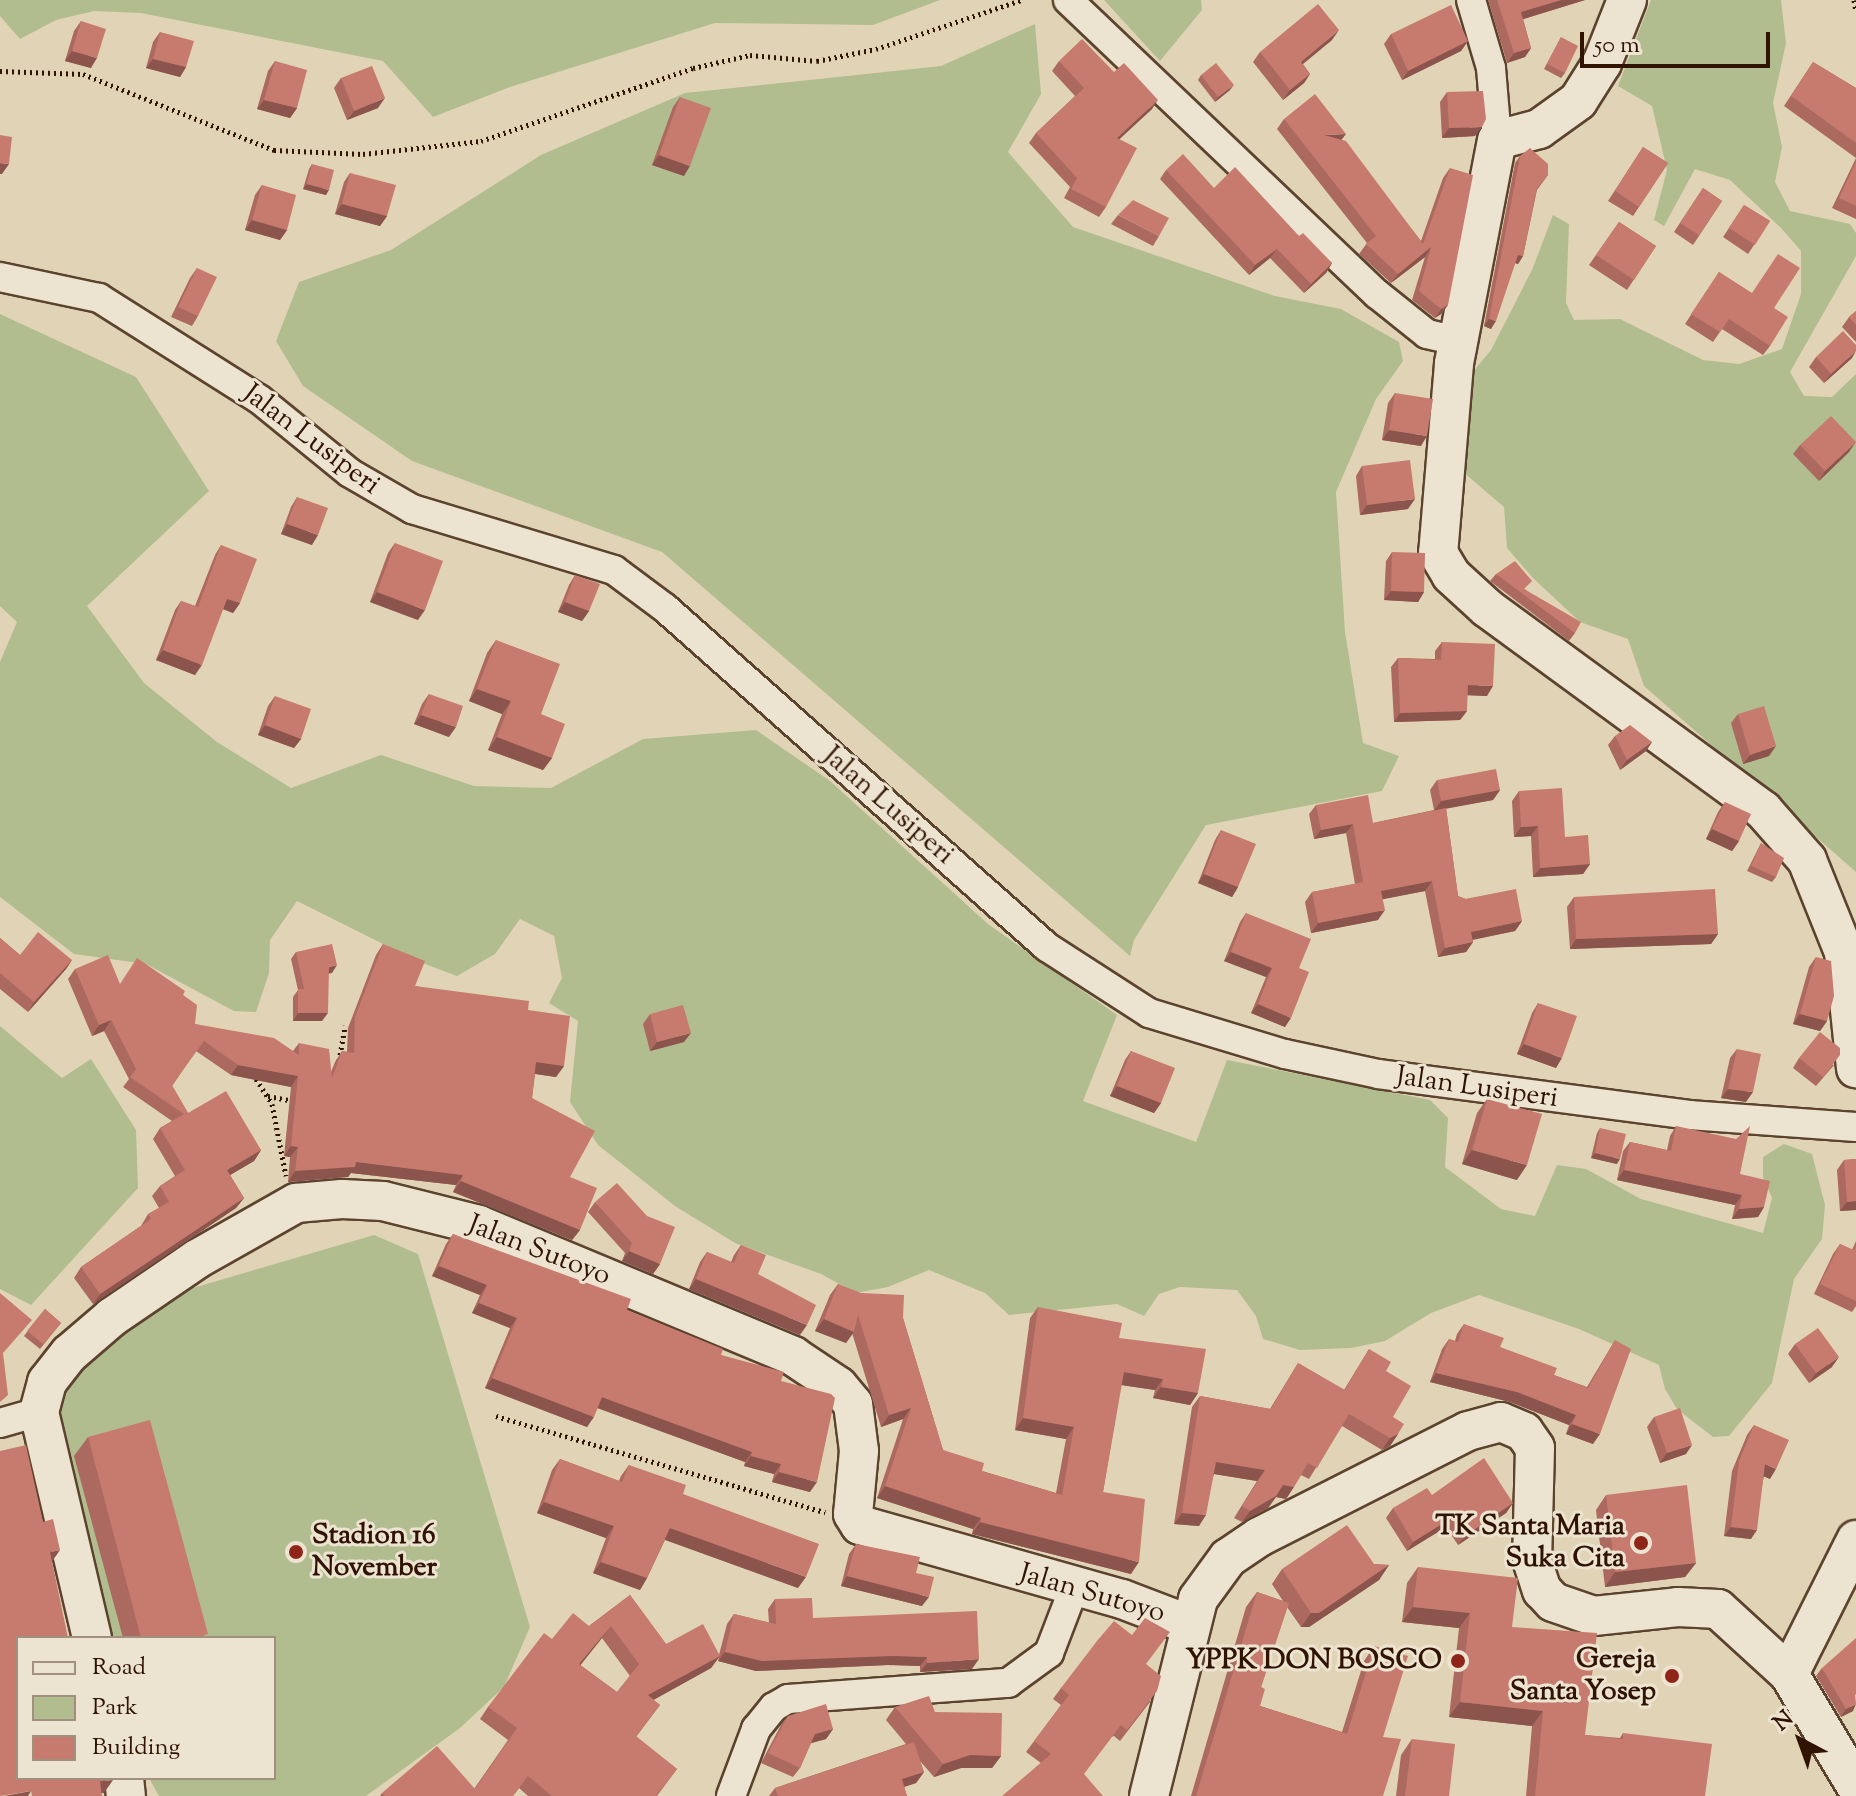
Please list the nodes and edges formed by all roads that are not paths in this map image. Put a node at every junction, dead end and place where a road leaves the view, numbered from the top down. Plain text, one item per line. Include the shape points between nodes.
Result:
1 (1068, 0) edge
2 (1471, 0) edge
3 (1627, 0) edge
4 (1497, 140) junction
5 (0, 277) edge
6 (1457, 341) junction
7 (1856, 1068) edge
8 (1856, 1127) edge
9 (39, 1412) junction
10 (0, 1423) edge
11 (1856, 1540) edge
12 (1074, 1588) junction
13 (1190, 1625) junction
14 (92, 1636) edge
15 (1789, 1674) junction
16 (1856, 1786) edge
17 (731, 1796) edge
18 (1149, 1796) edge

1 - 6 street via 1377,294 1427,334
2 - 4 street via 1491,68
3 - 4 main road via 1602,63 1578,101 1539,129
4 - 6 main road
5 - 8 street, Jalan Lusiperi via 99,298 259,399 350,473 412,509 614,570 665,608 1047,947 1149,1013 1285,1054 1378,1074 1720,1119
6 - 7 main road via 1439,513 1443,563 1487,608 1763,810 1807,860 1844,952
9 - 10 street
9 - 12 main road, Jalan Sutoyo via 57,1368 112,1317 197,1259 296,1203 383,1201 479,1225 809,1365 845,1391 853,1404 858,1439 855,1521
9 - 14 main road
11 - 15 main road
12 - 13 main road, Jalan Sutoyo
12 - 17 street via 1049,1653 1008,1683 802,1698 774,1707 756,1729
13 - 15 main road via 1209,1580 1228,1558 1259,1537 1468,1431 1501,1422 1524,1432 1535,1448 1532,1560 1542,1590 1553,1602 1594,1616 1678,1607 1718,1609
13 - 18 main road
15 - 16 main road

